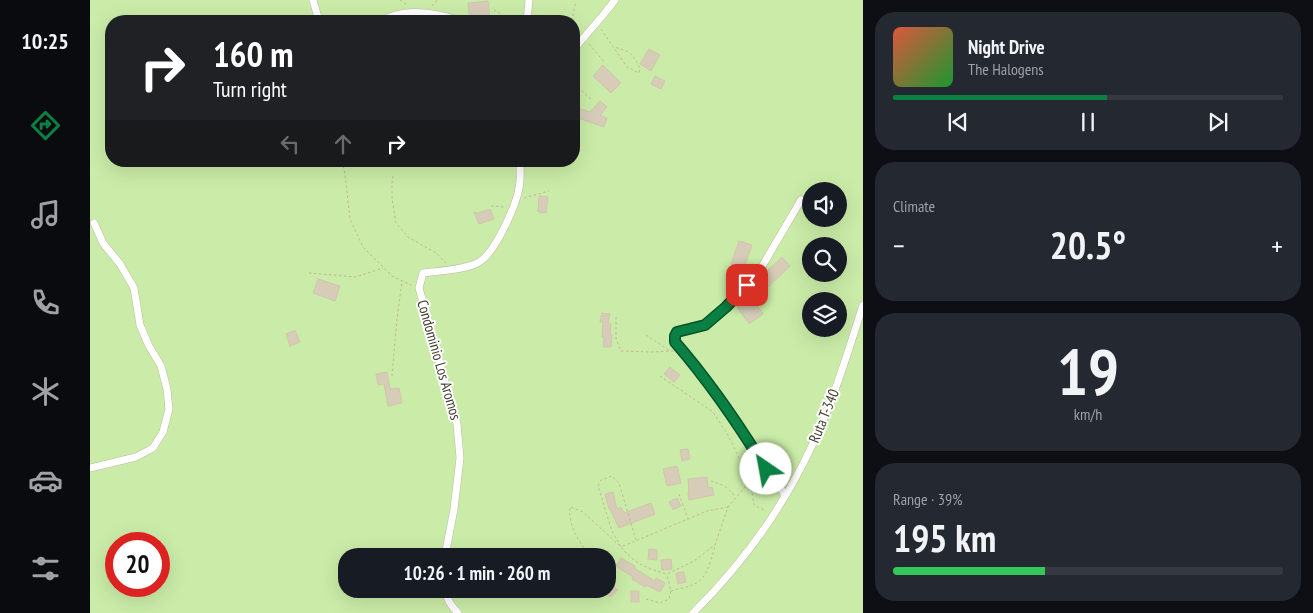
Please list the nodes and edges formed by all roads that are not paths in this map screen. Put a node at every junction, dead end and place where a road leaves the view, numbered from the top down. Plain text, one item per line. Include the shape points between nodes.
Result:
1 (313, 0) edge
2 (529, 0) edge
3 (615, 0) edge
4 (317, 15) edge
5 (396, 15) edge
6 (434, 15) edge
7 (528, 15) edge
8 (580, 42) edge
9 (520, 167) edge
10 (801, 200) dead end
11 (94, 223) dead end
12 (863, 304) edge
13 (90, 468) edge
14 (785, 495) junction
15 (446, 548) edge
16 (448, 598) edge
17 (458, 613) edge
18 (693, 613) edge

1 - 4 street
2 - 7 street
3 - 8 street
5 - 6 street via 421,12
9 - 15 street, Condominio Los Aromos via 515,203 491,251 469,267 423,273 419,288 457,424 460,458
10 - 14 street via 757,274 705,325 677,332 675,336 675,342 738,425
11 - 13 street via 103,243 134,288 140,325 161,366 168,389 169,409 163,432 153,448 136,457
12 - 14 street, Ruta T-340 via 825,415
14 - 18 street, Ruta T-340 via 734,569
16 - 17 street

